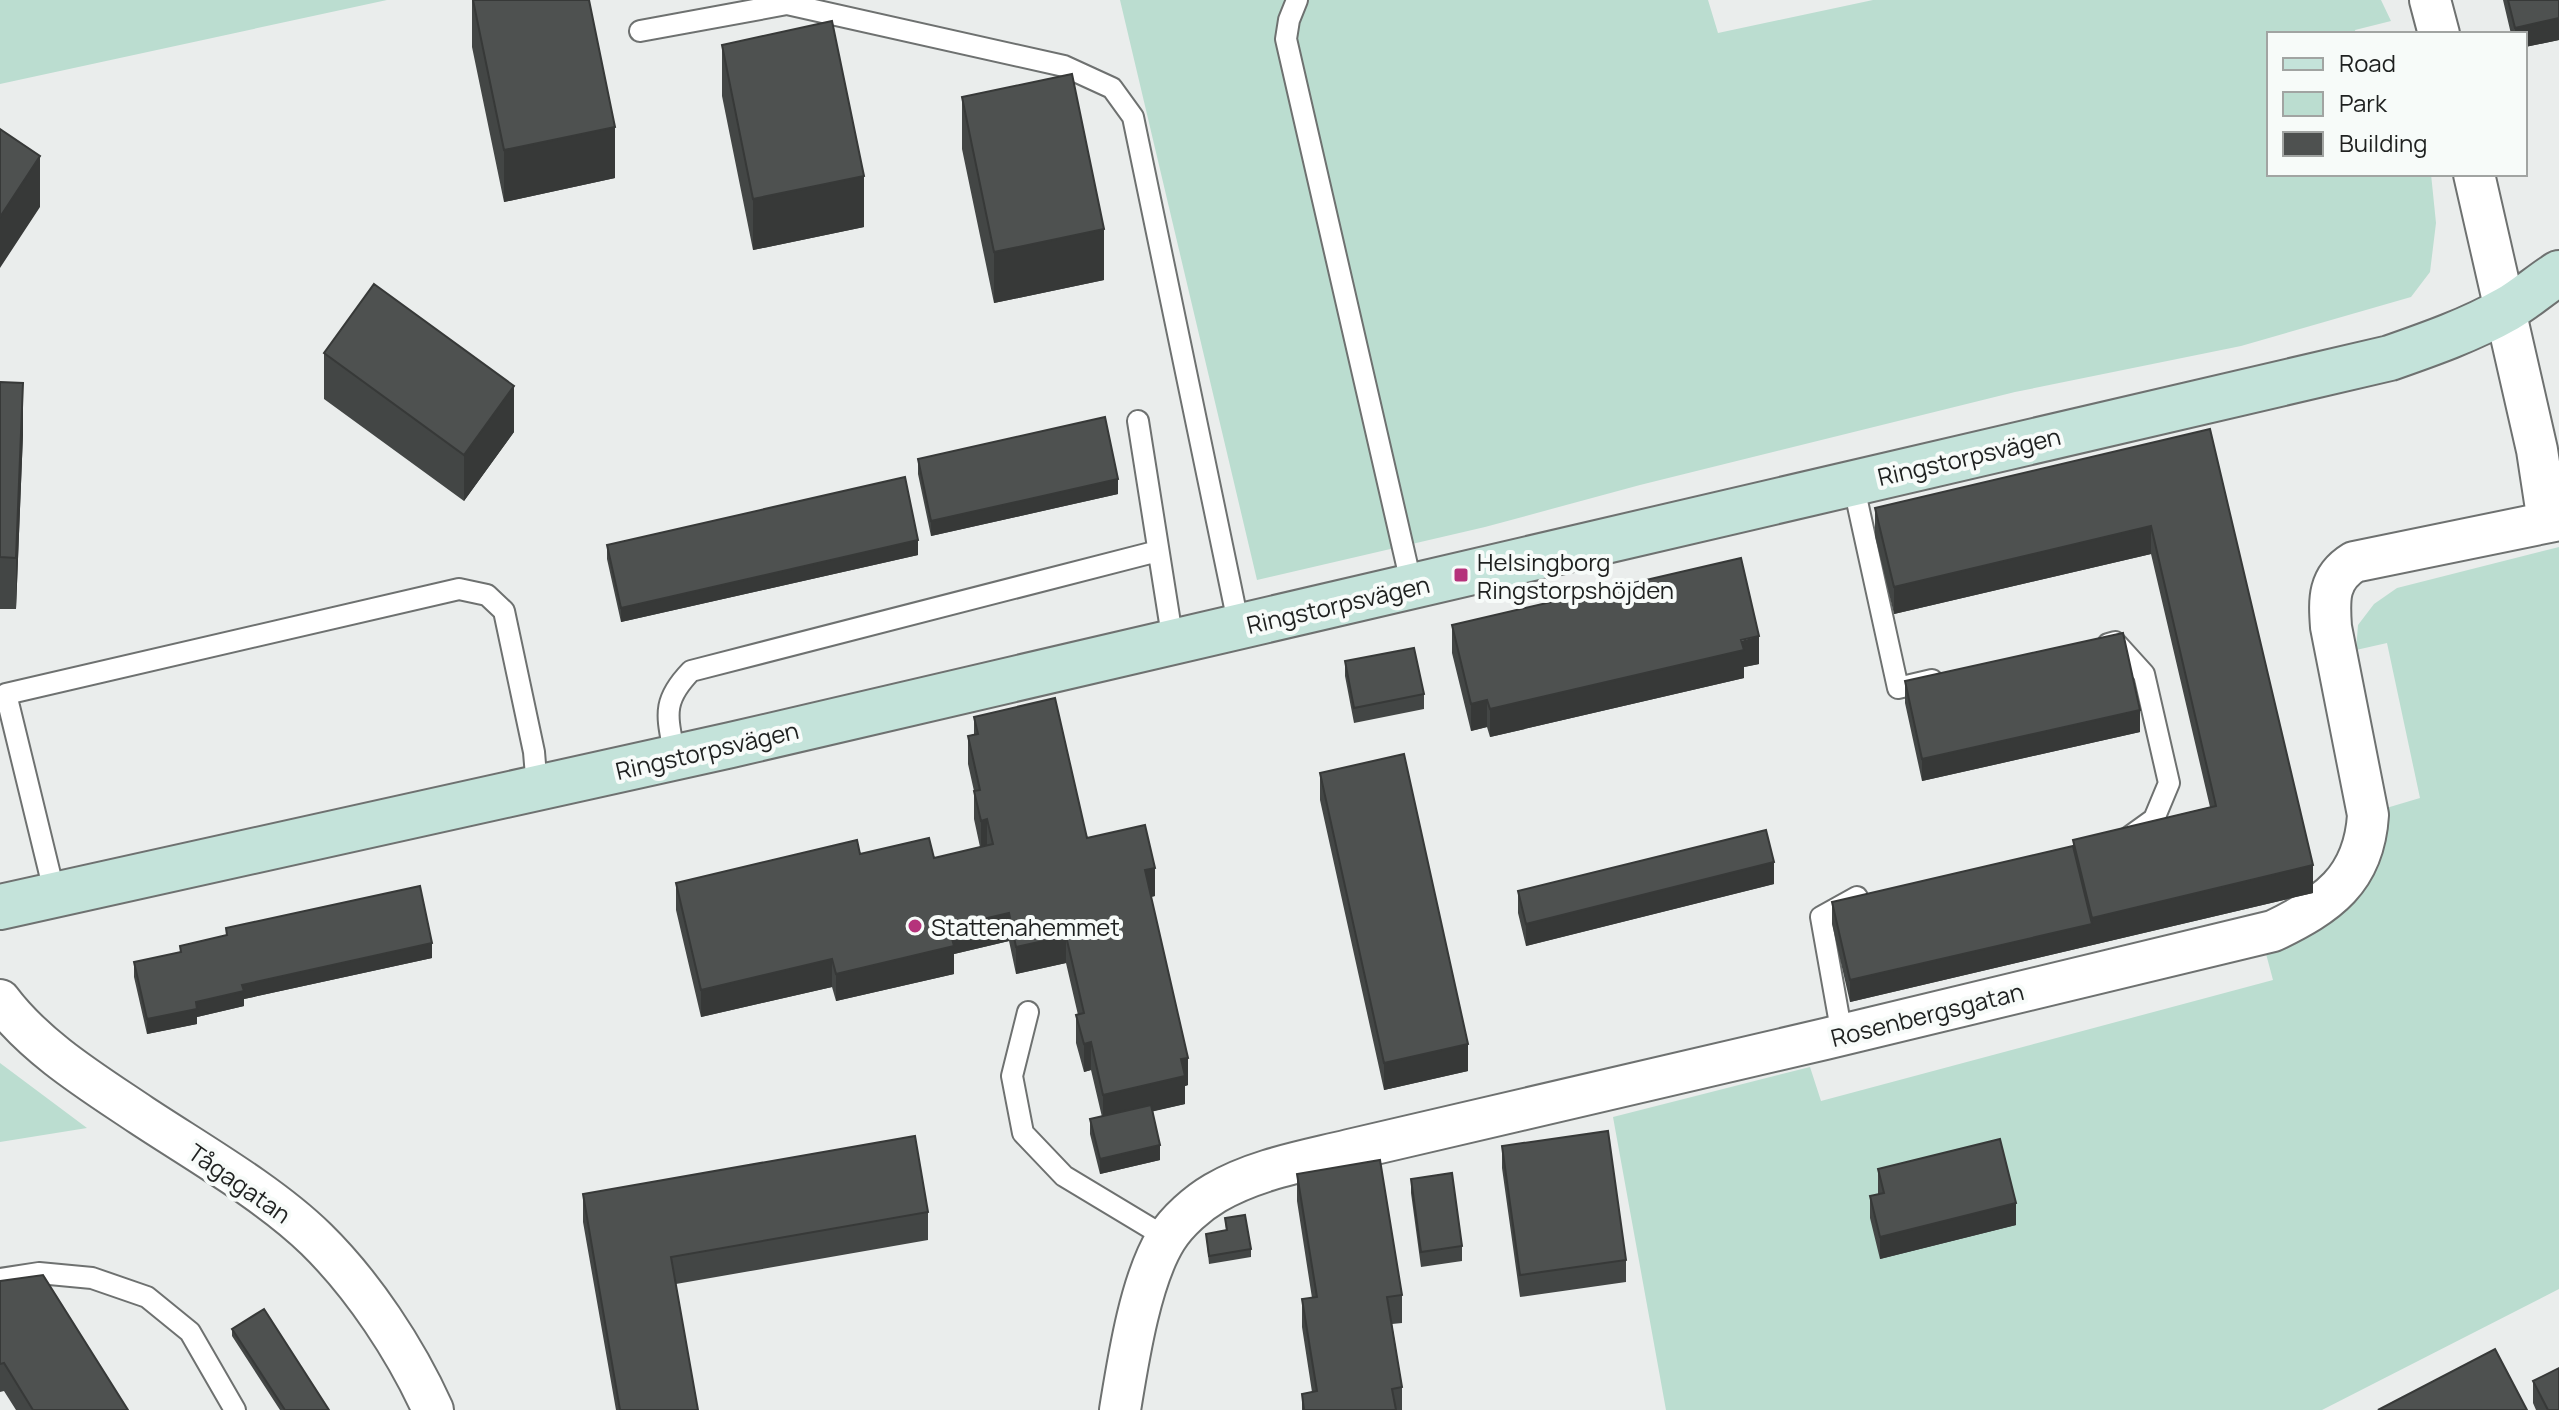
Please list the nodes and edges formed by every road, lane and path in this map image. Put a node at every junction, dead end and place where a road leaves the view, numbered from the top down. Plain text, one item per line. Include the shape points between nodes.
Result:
1 (1297, 0) edge
2 (2430, 0) edge
3 (640, 31) dead end
4 (2438, 32) edge
5 (2474, 176) edge
6 (2559, 273) edge
7 (2559, 307) edge
8 (2506, 310) junction
9 (1138, 421) dead end
10 (1853, 483) junction
11 (2553, 521) edge
12 (1158, 551) junction
13 (1412, 587) junction
14 (1239, 627) junction
15 (1173, 642) junction
16 (2084, 649) edge
17 (1945, 678) edge
18 (675, 758) junction
19 (537, 788) junction
20 (2108, 844) edge
21 (1871, 894) edge
22 (55, 895) junction
23 (0, 907) edge
24 (0, 1000) edge
25 (1028, 1012) dead end
26 (1842, 1035) junction
27 (1167, 1238) junction
28 (0, 1279) edge
29 (235, 1410) edge
30 (433, 1410) edge
31 (1120, 1410) edge

1 - 13 lane via 1286,39
2 - 4 street
3 - 14 lane via 787,4 1064,66 1112,88 1133,117
5 - 8 street, Rosenbergsgatan
6 - 8 street, Ringstorpsvägen
7 - 8 street, Ringstorpsvägen
8 - 10 street, Ringstorpsvägen via 2390,358
8 - 11 street, Rosenbergsgatan
9 - 12 lane
10 - 13 street, Ringstorpsvägen
10 - 17 lane via 1898,688
11 - 26 street, Rosenbergsgatan via 2354,562 2336,577 2329,600 2331,627 2368,815 2355,867 2328,901 2273,931
12 - 15 lane
12 - 18 lane via 691,671 674,688 669,705
13 - 14 street, Ringstorpsvägen
14 - 15 street, Ringstorpsvägen
15 - 18 street, Ringstorpsvägen
16 - 20 lane via 2115,642 2144,674 2169,783 2154,819 2123,841
18 - 19 street, Ringstorpsvägen
19 - 22 street, Ringstorpsvägen
19 - 22 lane via 504,611 487,595 459,589 6,694
21 - 26 lane via 1821,917
22 - 23 street, Ringstorpsvägen
24 - 30 street, Tågagatan via 17,1023 96,1085 269,1200 315,1238 380,1319
25 - 27 lane via 1012,1076 1023,1133 1064,1176
26 - 27 street, Rosenbergsgatan via 1281,1167 1215,1193
27 - 31 street, Rosenbergsgatan via 1148,1279
28 - 29 lane via 39,1273 92,1278 147,1297 190,1332

